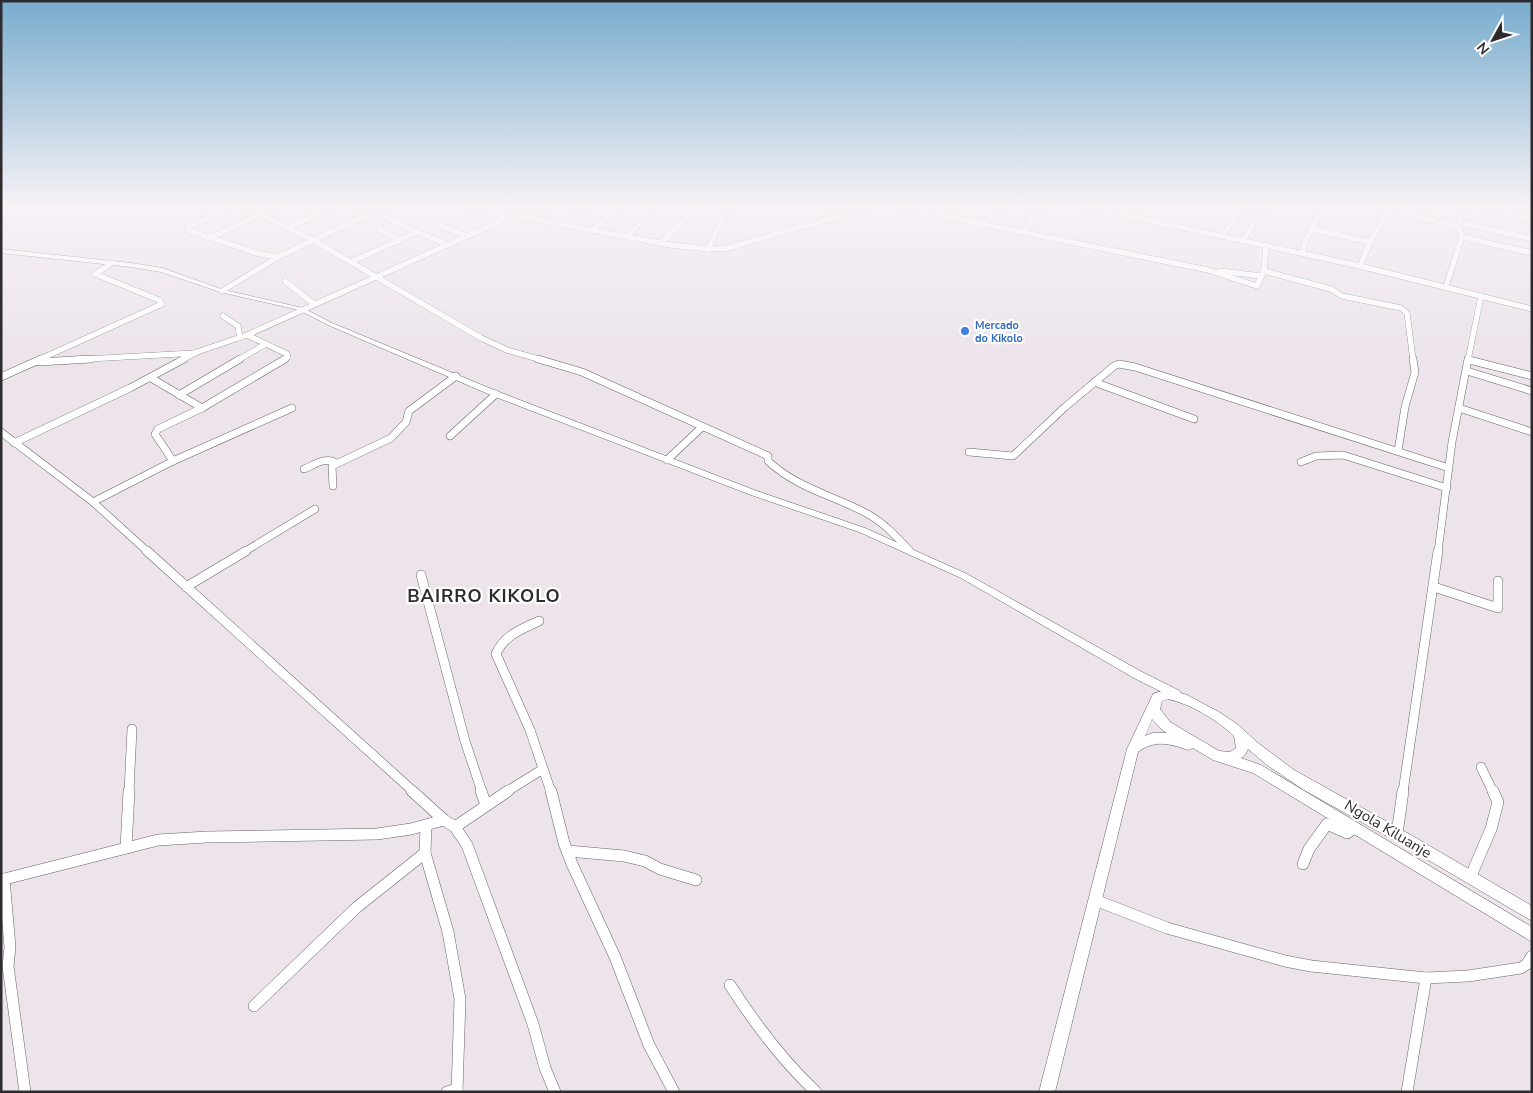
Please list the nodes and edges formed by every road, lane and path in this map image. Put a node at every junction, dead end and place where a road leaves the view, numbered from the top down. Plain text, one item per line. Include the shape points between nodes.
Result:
1 (66, 258) edge
2 (276, 258) edge
3 (344, 258) edge
4 (360, 258) edge
5 (420, 258) edge
6 (1150, 258) edge
7 (1264, 258) edge
8 (1324, 258) edge
9 (1363, 258) edge
10 (1455, 258) edge
11 (351, 262) junction
12 (112, 263) junction
13 (1360, 266) junction
14 (1208, 270) junction
15 (1262, 274) junction
16 (377, 278) junction
17 (285, 281) dead end
18 (1446, 286) junction
19 (222, 291) junction
20 (1481, 296) junction
21 (314, 304) junction
22 (301, 309) junction
23 (1532, 309) edge
24 (223, 316) dead end
25 (244, 336) junction
26 (264, 344) junction
27 (197, 352) junction
28 (1469, 360) junction
29 (34, 362) junction
30 (1467, 371) junction
31 (456, 376) junction
32 (1532, 376) edge
33 (1, 377) edge
34 (151, 378) junction
35 (1094, 382) junction
36 (1532, 391) edge
37 (496, 394) junction
38 (179, 395) junction
39 (202, 408) junction
40 (292, 408) dead end
41 (1459, 408) junction
42 (1194, 419) dead end
43 (702, 427) junction
44 (1, 432) edge
45 (1532, 432) edge
46 (450, 436) dead end
47 (14, 442) junction
48 (1398, 451) junction
49 (970, 452) dead end
50 (667, 460) junction
51 (173, 461) junction
52 (1301, 462) dead end
53 (336, 463) junction
54 (1450, 468) junction
55 (304, 469) dead end
56 (333, 486) dead end
57 (1447, 488) junction
58 (93, 502) junction
59 (315, 509) dead end
60 (910, 551) junction
61 (421, 575) dead end
62 (1498, 581) dead end
63 (186, 587) junction
64 (1434, 587) junction
65 (539, 621) dead end
66 (1138, 675) junction
67 (1182, 697) junction
68 (1154, 703) junction
69 (132, 730) dead end
70 (1238, 732) junction
71 (1133, 748) junction
72 (1221, 757) junction
73 (1481, 767) dead end
74 (543, 769) junction
75 (486, 805) junction
76 (444, 820) junction
77 (426, 826) junction
78 (455, 827) junction
79 (1354, 828) junction
80 (1397, 834) junction
81 (126, 848) junction
82 (568, 851) junction
83 (425, 853) junction
84 (1303, 864) dead end
85 (1470, 878) junction
86 (3, 880) edge
87 (696, 880) dead end
88 (1096, 900) junction
89 (1532, 914) edge
90 (1532, 935) edge
91 (1532, 956) edge
92 (5, 968) edge
93 (1426, 978) junction
94 (730, 985) dead end
95 (254, 1006) dead end
96 (454, 1091) edge
97 (26, 1092) edge
98 (555, 1092) edge
99 (674, 1092) edge
100 (816, 1092) edge
101 (1047, 1092) edge
102 (1407, 1092) edge

1 - 12 street
2 - 19 street via 245,280
3 - 11 street
4 - 11 street
5 - 16 street
6 - 14 street
7 - 15 street
8 - 13 street
9 - 13 street
10 - 18 street
11 - 16 street
12 - 19 street via 162,270
12 - 29 street via 94,274 162,304
13 - 18 street
14 - 15 street
14 - 15 street via 1257,286
15 - 48 street via 1333,289 1342,296 1405,311 1415,368
16 - 21 street
16 - 43 street via 507,350 582,372
17 - 21 street
18 - 20 street
19 - 22 street
20 - 23 street
20 - 28 street
21 - 22 street
22 - 25 street
22 - 31 street
24 - 25 street via 235,322
25 - 26 street
25 - 27 street
26 - 38 street
26 - 39 street via 288,357
27 - 29 street
27 - 34 street
28 - 30 street
28 - 32 street
29 - 33 street
30 - 36 street
30 - 41 street
31 - 37 street
31 - 53 street via 409,411 404,424 383,442
34 - 38 street
34 - 47 street
35 - 42 street
35 - 48 street via 1114,366 1130,366
35 - 49 street via 1013,456
37 - 46 street
37 - 50 street
38 - 39 street
39 - 51 street via 156,432
40 - 51 street
41 - 45 street
41 - 54 street
43 - 50 street
43 - 60 street via 768,456 776,470 801,485 868,514
44 - 47 street
47 - 58 street
48 - 54 street
50 - 60 street via 862,530
51 - 58 street
52 - 57 street via 1316,456 1343,455
53 - 55 street via 324,460
53 - 56 street via 331,469
54 - 57 street
57 - 64 street
58 - 63 street
59 - 63 street
60 - 66 street via 964,576
61 - 75 street via 467,749
62 - 64 street via 1498,608
63 - 76 street
64 - 80 street
65 - 74 street via 504,640 496,654 530,730
66 - 67 street
66 - 68 street via 1152,689
67 - 68 main road via 1168,694 1157,698
67 - 70 main road
68 - 71 main road
68 - 72 main road, Ngola Kiluanje via 1156,715 1166,726
69 - 81 street
70 - 72 main road via 1243,745 1241,751 1238,755
70 - 80 main road via 1267,759
71 - 72 main road via 1149,739 1170,739
71 - 88 main road
72 - 79 main road, Ngola Kiluanje via 1257,769
73 - 85 street via 1498,802 1491,829
74 - 75 street
74 - 82 street
75 - 78 street
76 - 77 street
76 - 78 street
77 - 81 street via 310,838 178,838
77 - 83 street
78 - 98 street via 466,845 491,906
79 - 84 street via 1347,833 1327,824 1309,849
79 - 90 main road, Ngola Kiluanje
80 - 85 main road
81 - 86 street
82 - 87 street via 624,856
82 - 99 street via 649,1044
83 - 95 street via 342,917
83 - 96 street via 448,932 460,999
85 - 89 main road
86 - 92 street via 10,947
88 - 93 street via 1167,928 1311,966
88 - 101 main road
91 - 93 street via 1528,964 1520,968
92 - 97 street
93 - 102 street
94 - 100 street via 765,1039

